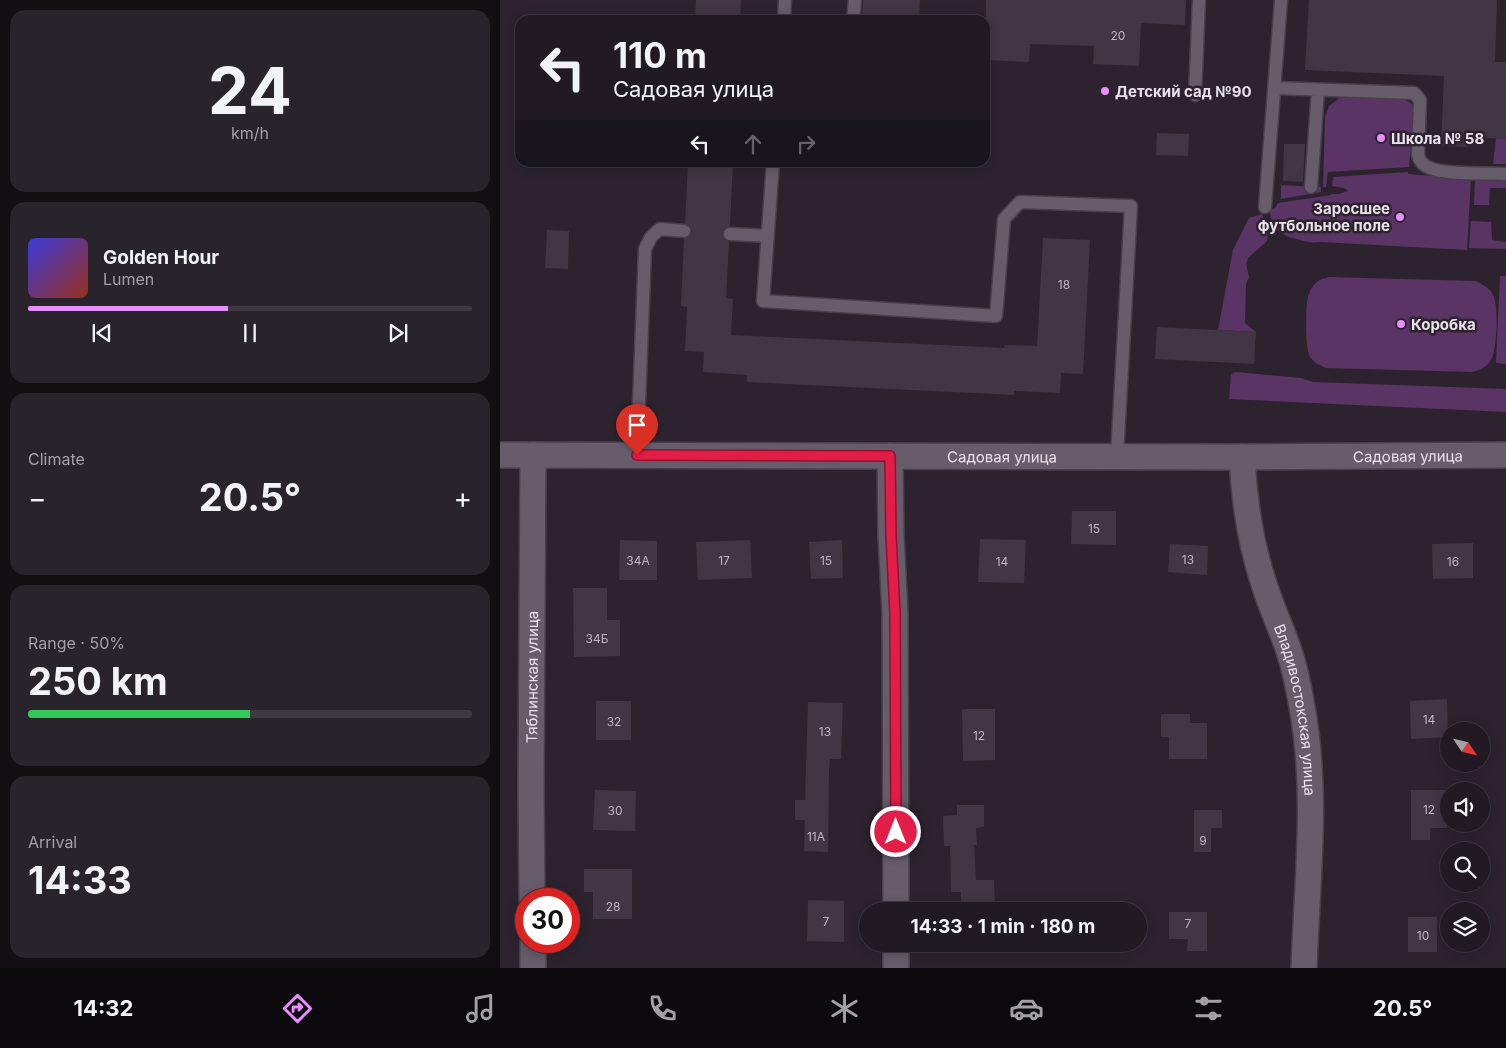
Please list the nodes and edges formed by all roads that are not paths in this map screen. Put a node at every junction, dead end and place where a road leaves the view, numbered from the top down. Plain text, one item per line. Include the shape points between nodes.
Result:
1 (786, 0) edge
2 (855, 0) edge
3 (1199, 0) edge
4 (1281, 0) edge
5 (784, 15) edge
6 (854, 15) edge
7 (1276, 88) junction
8 (1318, 90) junction
9 (1195, 95) dead end
10 (773, 167) edge
11 (1506, 174) edge
12 (1311, 187) dead end
13 (1265, 207) dead end
14 (684, 231) dead end
15 (730, 234) dead end
16 (767, 236) junction
17 (500, 454) edge
18 (533, 455) junction
19 (637, 455) junction
20 (1506, 455) edge
21 (890, 456) junction
22 (1117, 456) junction
23 (1242, 457) junction
24 (532, 888) edge
25 (896, 902) edge
26 (896, 952) edge
27 (533, 953) edge
28 (533, 968) edge
29 (896, 968) edge
30 (1304, 968) edge

1 - 5 lane
2 - 6 lane
3 - 9 lane
4 - 7 lane
7 - 8 lane
7 - 13 lane
8 - 11 lane via 1414,94 1420,100 1418,154 1424,165 1438,171
8 - 12 lane
10 - 16 lane
14 - 19 lane via 660,229 651,237 646,249
15 - 16 lane
16 - 22 lane via 763,302 996,316 1004,219 1020,202 1132,206
17 - 18 street, Садовая улица
18 - 19 street, Садовая улица
18 - 24 street, Тяблинская улица
19 - 21 street, Садовая улица
20 - 23 street, Садовая улица
21 - 22 street, Садовая улица
21 - 25 street via 895,613
22 - 23 street, Садовая улица
23 - 30 street, Владивостокская улица via 1250,525 1264,586 1290,653 1309,750 1311,806
26 - 29 street
27 - 28 street

